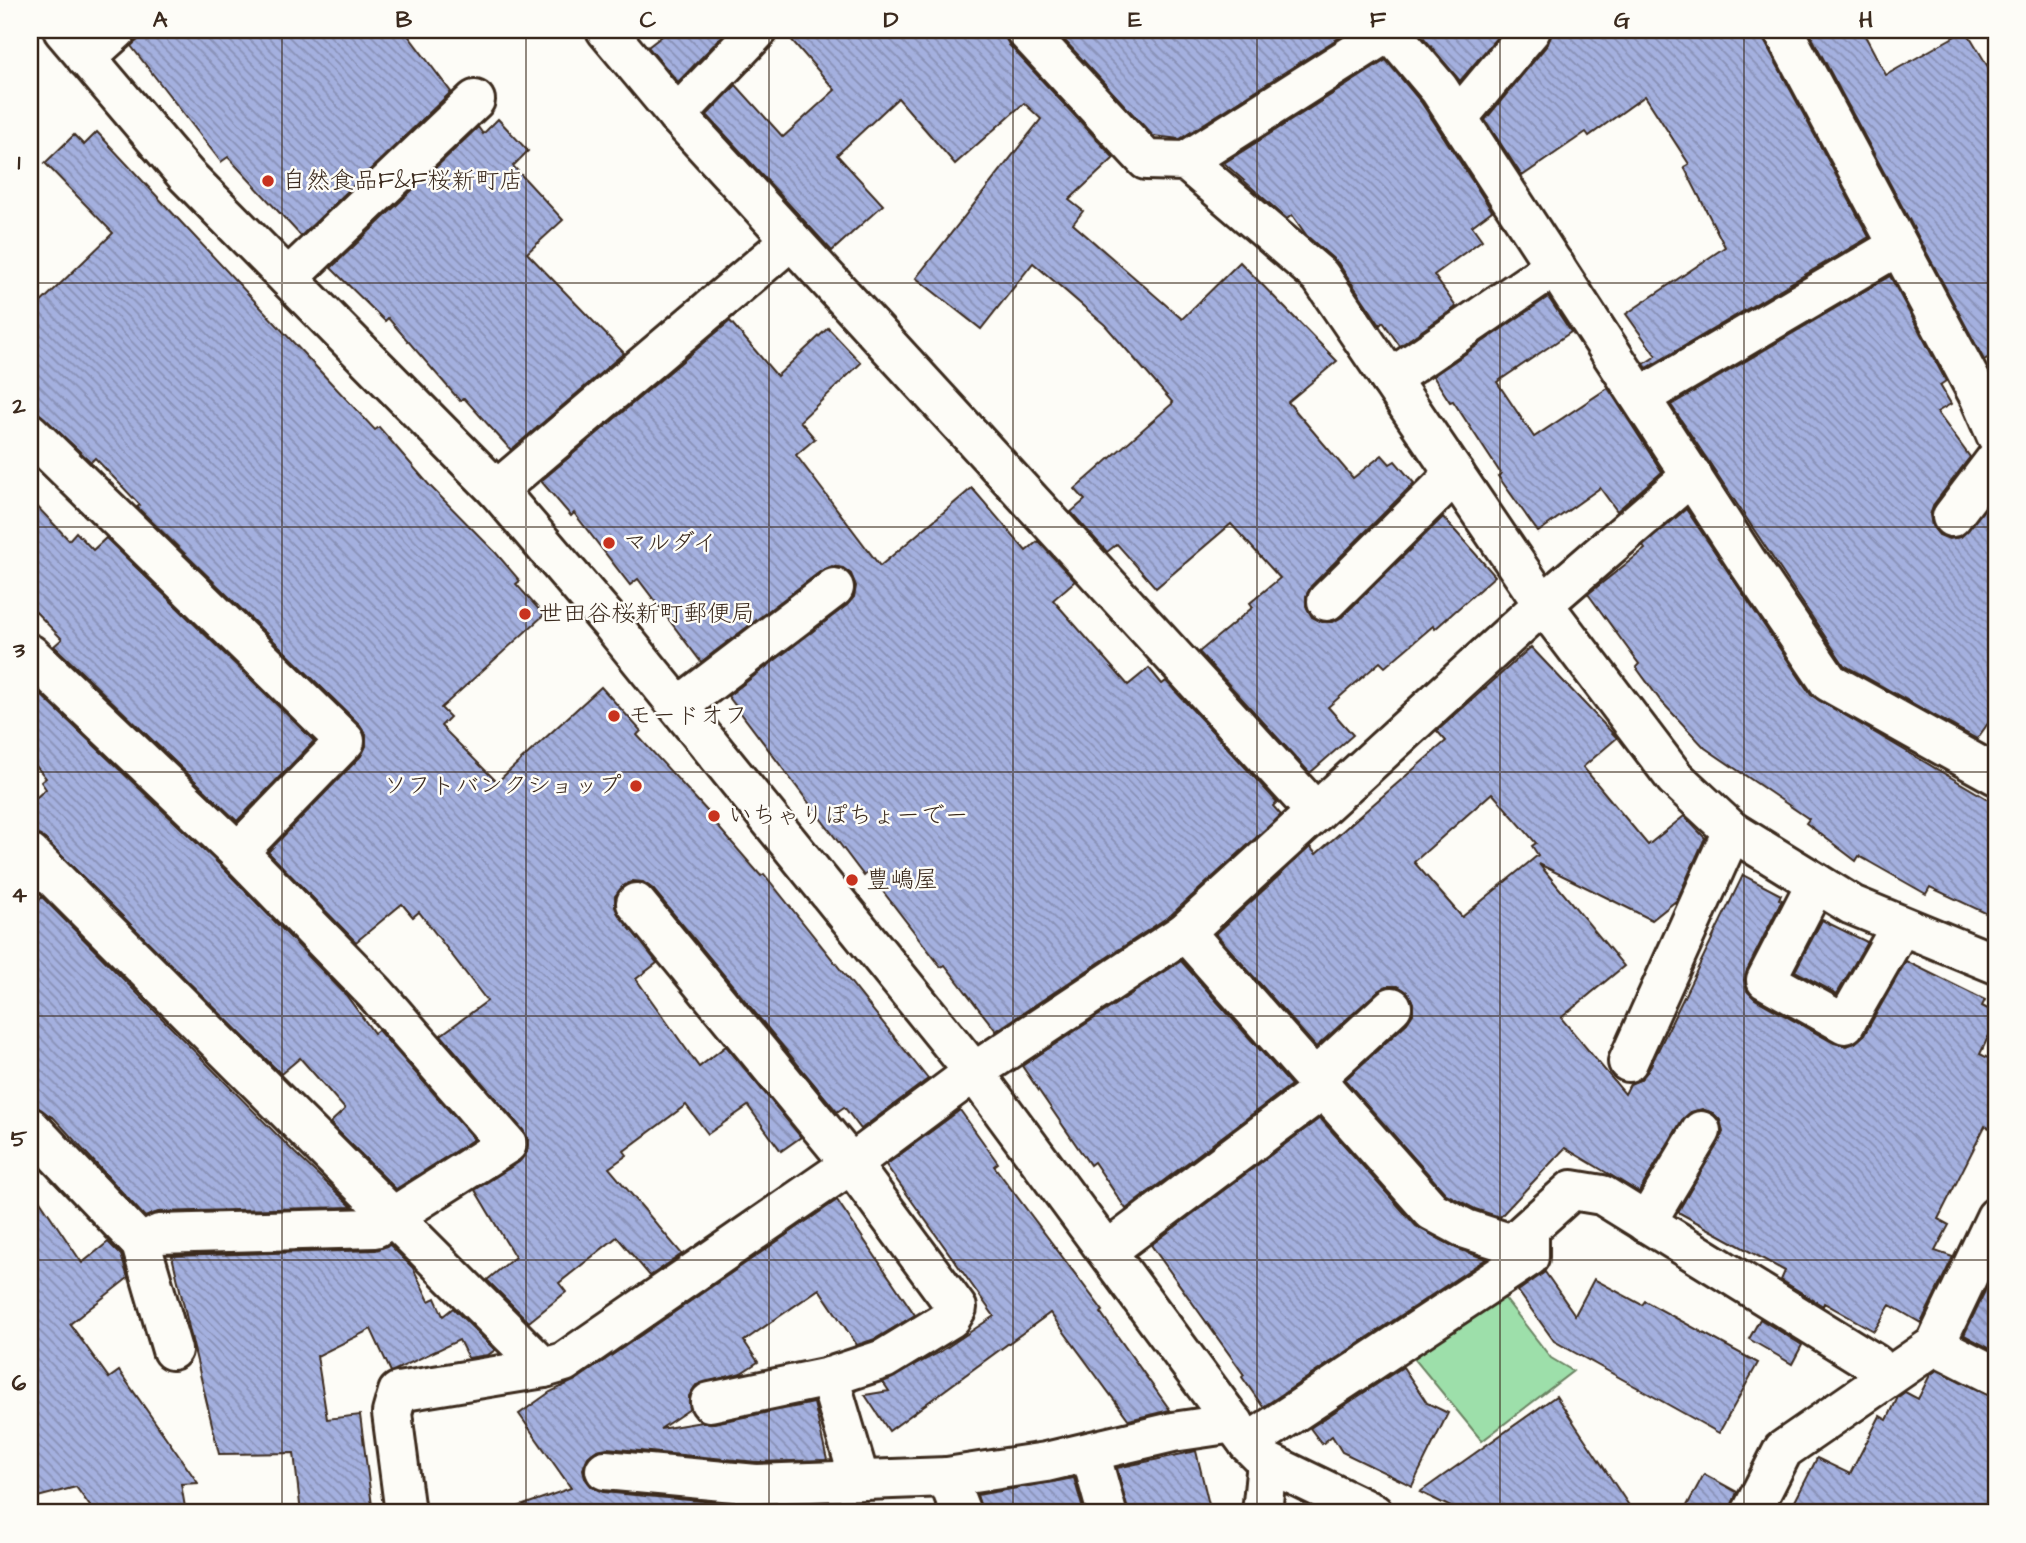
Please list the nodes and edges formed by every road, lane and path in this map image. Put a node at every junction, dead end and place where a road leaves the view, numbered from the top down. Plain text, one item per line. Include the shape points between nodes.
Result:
1 (117, 30) edge
2 (606, 30) edge
3 (758, 30) edge
4 (1025, 30) edge
5 (1389, 30) edge
6 (1531, 30) edge
7 (1783, 30) edge
8 (75, 44) edge
9 (475, 100) dead end
10 (677, 115) junction
11 (1458, 118) junction
12 (1186, 161) junction
13 (791, 240) junction
14 (1898, 246) junction
15 (1555, 266) junction
16 (288, 278) junction
17 (1390, 379) junction
18 (1988, 391) edge
19 (1641, 397) junction
20 (30, 433) edge
21 (1996, 435) edge
22 (1996, 460) edge
23 (1455, 474) junction
24 (1692, 475) junction
25 (498, 490) junction
26 (1952, 517) dead end
27 (834, 588) dead end
28 (1327, 601) dead end
29 (1543, 604) junction
30 (30, 654) edge
31 (679, 706) junction
32 (1992, 766) edge
33 (1316, 812) junction
34 (1732, 831) junction
35 (238, 852) junction
36 (30, 853) edge
37 (1816, 883) junction
38 (636, 903) dead end
39 (1901, 926) junction
40 (1185, 932) junction
41 (1996, 964) edge
42 (1392, 1007) dead end
43 (1628, 1062) dead end
44 (974, 1072) junction
45 (1320, 1083) junction
46 (30, 1128) edge
47 (1701, 1131) dead end
48 (851, 1164) junction
49 (1996, 1217) edge
50 (393, 1219) junction
51 (1646, 1223) junction
52 (1528, 1232) junction
53 (141, 1244) junction
54 (1107, 1251) junction
55 (1935, 1345) junction
56 (172, 1350) dead end
57 (544, 1368) junction
58 (1996, 1376) edge
59 (829, 1377) junction
60 (1884, 1379) junction
61 (710, 1402) dead end
62 (1250, 1442) junction
63 (1090, 1452) junction
64 (605, 1470) dead end
65 (947, 1477) junction
66 (859, 1478) junction
67 (405, 1513) edge
68 (961, 1513) edge
69 (1107, 1513) edge
70 (1262, 1513) edge
71 (1373, 1513) edge
72 (1751, 1513) edge

1 - 8 street
2 - 10 street
3 - 10 street
4 - 12 street via 1146,160
5 - 11 street
5 - 12 street
6 - 11 street
7 - 14 street
8 - 16 street via 186,174
9 - 16 street
10 - 13 street
11 - 15 street
12 - 17 street via 1320,276
13 - 25 street
13 - 33 street
14 - 18 street
14 - 19 street
15 - 17 street
15 - 19 street
16 - 25 street
17 - 23 street
18 - 21 street
19 - 24 street
20 - 35 street via 345,741
22 - 26 street
23 - 28 street
23 - 29 street
24 - 29 street
24 - 32 street via 1829,682
25 - 31 street
27 - 31 street
29 - 33 street
29 - 34 street via 1675,778
30 - 35 street
31 - 44 street
33 - 40 street
34 - 37 street
34 - 43 street
35 - 50 street via 375,993 507,1144
36 - 50 street
37 - 39 street
37 - 39 street via 1766,980 1845,1024
38 - 48 street
39 - 41 street
40 - 44 street
40 - 45 street
42 - 45 street
44 - 48 street
44 - 54 street
45 - 52 street via 1432,1211 1466,1229 1512,1244
45 - 54 street
46 - 53 street
47 - 51 street
48 - 57 street via 564,1362
48 - 59 street via 957,1308 951,1318 884,1359
49 - 55 street
50 - 53 street via 375,1228 159,1234
50 - 57 street
51 - 52 street via 1602,1195 1572,1190
51 - 60 street via 1875,1364
52 - 62 street via 1529,1257
53 - 56 street
54 - 62 street
55 - 58 street
55 - 60 street
57 - 67 street via 397,1392 392,1413
59 - 61 street
59 - 66 street
60 - 72 street via 1783,1450
62 - 63 street via 1173,1432
62 - 70 street
62 - 71 street
63 - 65 street
63 - 69 street
64 - 66 street via 756,1484
65 - 66 street
65 - 68 street

